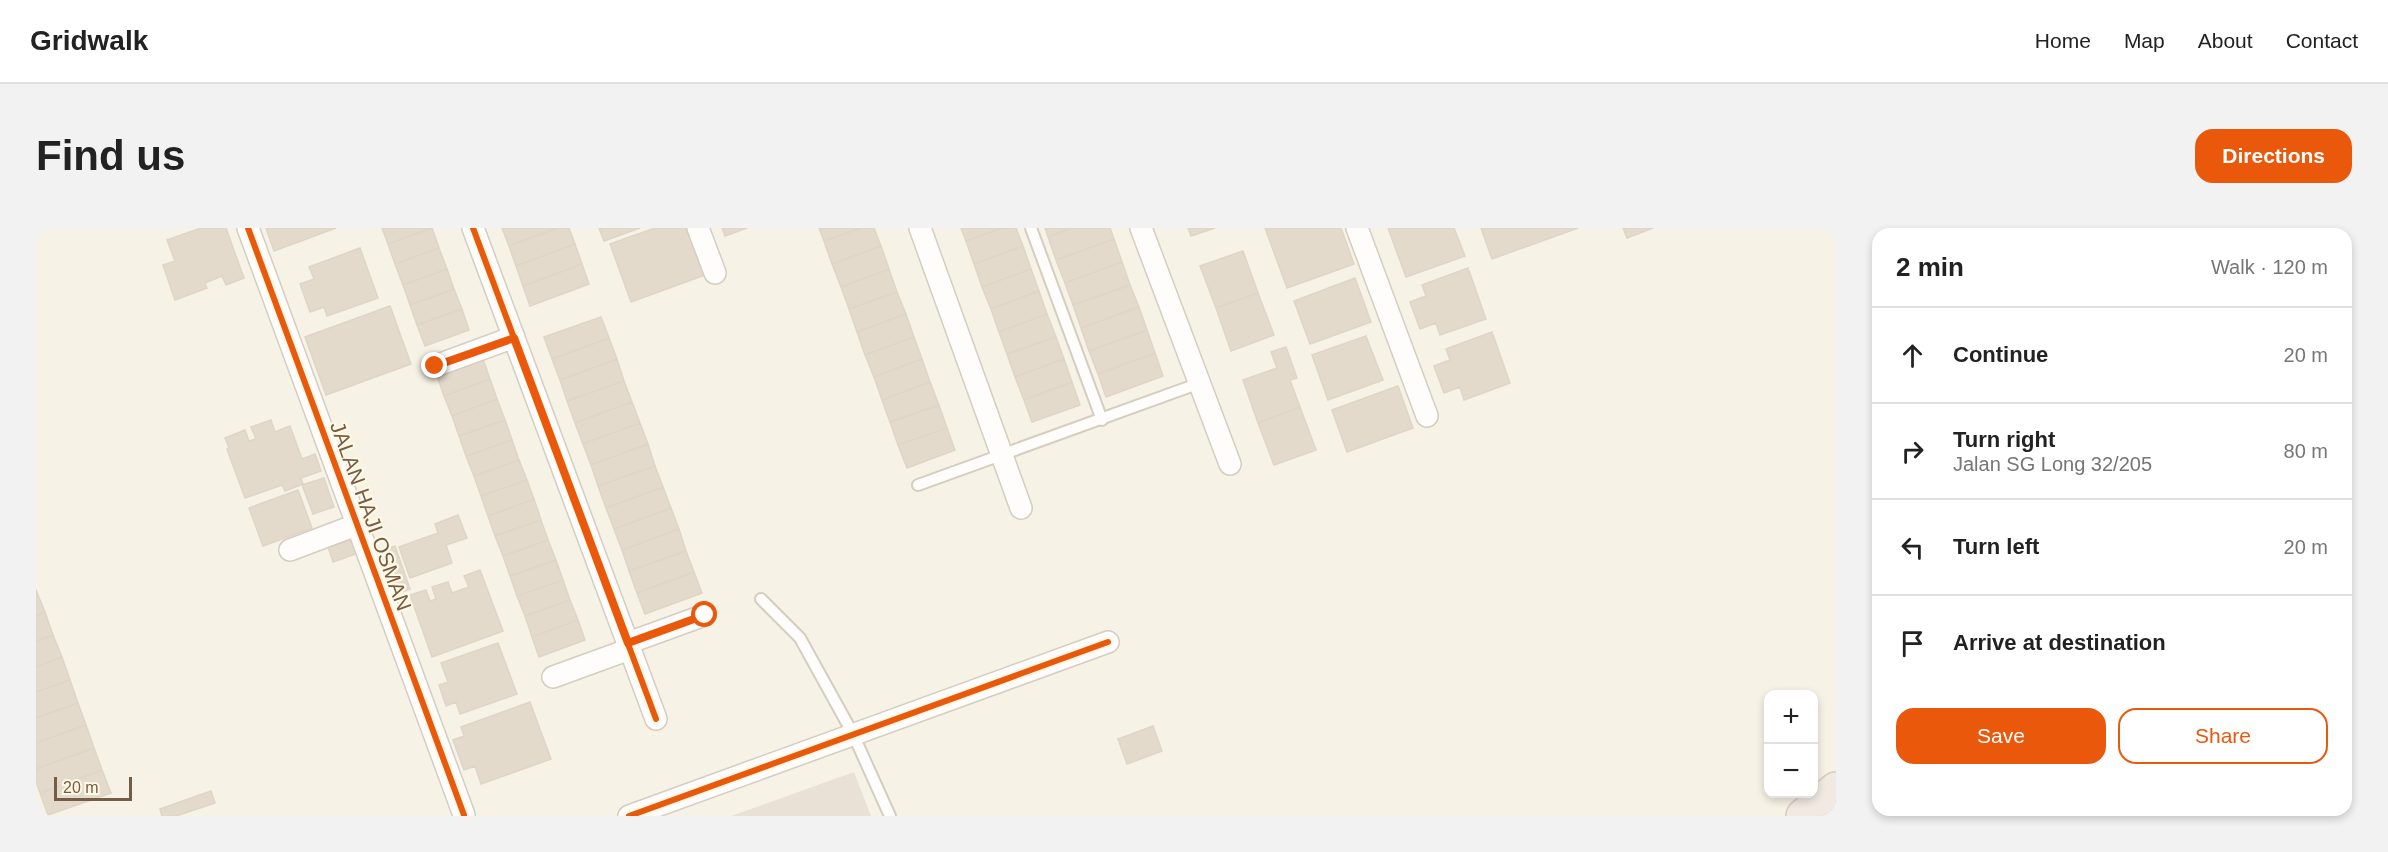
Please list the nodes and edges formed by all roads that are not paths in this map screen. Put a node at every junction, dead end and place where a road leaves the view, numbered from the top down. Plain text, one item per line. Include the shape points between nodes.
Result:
1 (248, 228) edge
2 (473, 228) edge
3 (698, 228) edge
4 (920, 228) edge
5 (1031, 228) edge
6 (1141, 228) edge
7 (1356, 228) edge
8 (715, 273) dead end
9 (514, 338) junction
10 (435, 366) dead end
11 (1200, 384) junction
12 (1427, 416) dead end
13 (1102, 420) junction
14 (1002, 456) junction
15 (1230, 464) dead end
16 (918, 485) dead end
17 (1021, 508) dead end
18 (356, 525) junction
19 (290, 550) dead end
20 (761, 599) dead end
21 (705, 615) dead end
22 (1108, 642) dead end
23 (629, 646) junction
24 (554, 677) dead end
25 (656, 719) dead end
26 (853, 734) junction
27 (1836, 789) edge
28 (464, 815) edge
29 (628, 816) edge
30 (890, 816) edge
31 (1803, 816) edge

1 - 18 street, JALAN HAJI OSMAN
2 - 9 street
3 - 8 street
4 - 14 street
5 - 13 lane
6 - 11 street
7 - 12 street
9 - 10 street
9 - 23 street
11 - 13 lane
11 - 15 street
13 - 14 lane
14 - 16 lane
14 - 17 street
18 - 19 street
18 - 28 street, JALAN HAJI OSMAN
20 - 26 lane via 800,638
21 - 23 street
22 - 26 street
23 - 24 street
23 - 25 street
26 - 29 street
26 - 30 lane
27 - 31 highway

